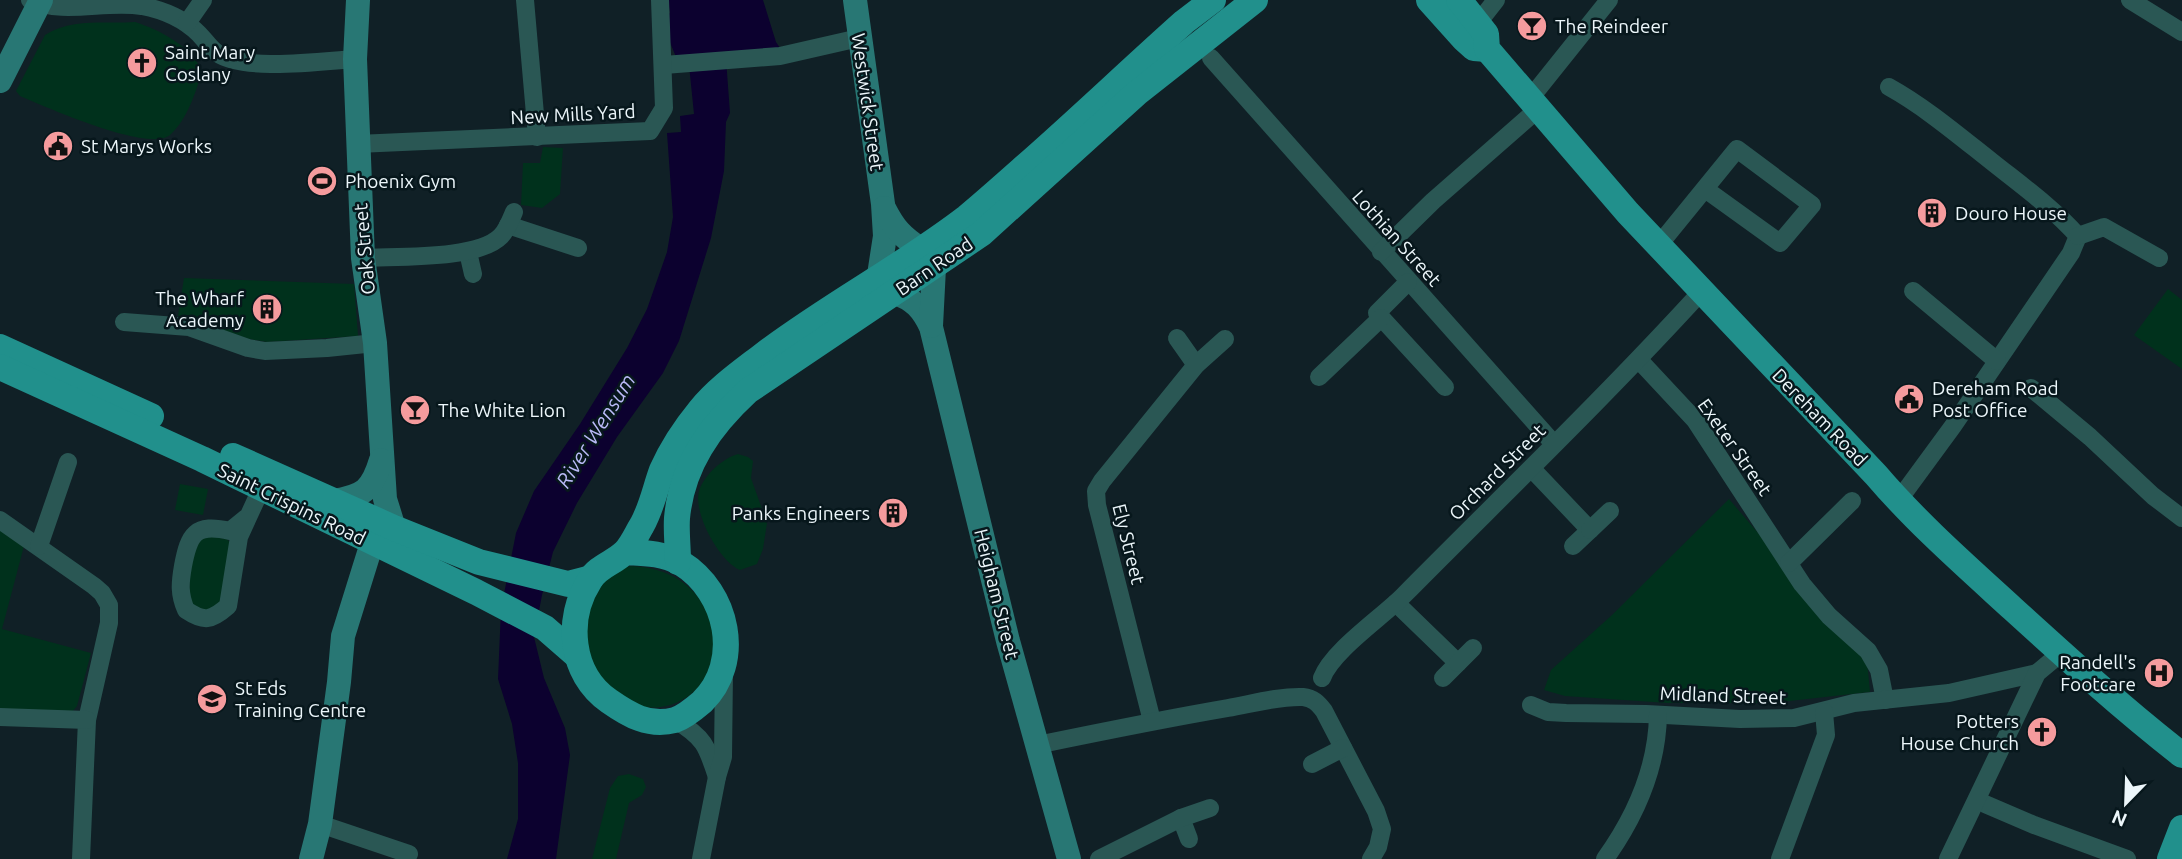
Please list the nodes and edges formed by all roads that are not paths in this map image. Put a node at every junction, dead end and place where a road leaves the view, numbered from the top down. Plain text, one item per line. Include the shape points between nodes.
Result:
1 (203, 0) edge
2 (358, 0) edge
3 (525, 0) edge
4 (660, 0) edge
5 (855, 0) edge
6 (1213, 0) edge
7 (1255, 0) edge
8 (1429, 0) edge
9 (1459, 0) edge
10 (1496, 0) edge
11 (1609, 0) edge
12 (2130, 0) edge
13 (37, 1) edge
14 (187, 23) junction
15 (1478, 23) junction
16 (2182, 33) edge
17 (859, 38) junction
18 (1487, 50) junction
19 (1211, 58) dead end
20 (355, 60) junction
21 (664, 65) junction
22 (0, 81) edge
23 (1889, 87) dead end
24 (1533, 105) junction
25 (537, 136) junction
26 (357, 144) junction
27 (1705, 189) junction
28 (883, 204) junction
29 (2078, 236) junction
30 (1658, 246) junction
31 (578, 247) dead end
32 (468, 252) junction
33 (1381, 252) junction
34 (363, 258) junction
35 (928, 258) junction
36 (2159, 258) dead end
37 (473, 274) dead end
38 (1408, 282) junction
39 (887, 284) junction
40 (1913, 291) dead end
41 (1700, 292) junction
42 (1381, 318) junction
43 (124, 322) dead end
44 (931, 327) junction
45 (1177, 338) dead end
46 (1225, 339) dead end
47 (375, 343) junction
48 (0, 346) edge
49 (1639, 360) junction
50 (1997, 361) junction
51 (1196, 365) junction
52 (0, 367) edge
53 (1319, 377) dead end
54 (1445, 387) dead end
55 (2031, 388) dead end
56 (1554, 444) junction
57 (382, 456) junction
58 (68, 462) dead end
59 (1532, 469) junction
60 (261, 489) junction
61 (333, 501) junction
62 (1852, 501) dead end
63 (1898, 501) junction
64 (1610, 511) dead end
65 (246, 518) junction
66 (2182, 518) edge
67 (0, 520) edge
68 (394, 528) junction
69 (1590, 530) junction
70 (372, 543) junction
71 (1573, 545) dead end
72 (39, 546) junction
73 (625, 552) junction
74 (678, 562) junction
75 (1789, 563) junction
76 (591, 578) junction
77 (1396, 603) junction
78 (1473, 648) dead end
79 (2060, 653) junction
80 (576, 655) junction
81 (1458, 663) junction
82 (724, 668) junction
83 (2037, 673) junction
84 (1322, 678) dead end
85 (1443, 678) dead end
86 (1885, 700) junction
87 (1531, 705) dead end
88 (1824, 712) junction
89 (1658, 715) junction
90 (0, 717) edge
91 (87, 720) junction
92 (676, 720) junction
93 (1153, 721) junction
94 (1037, 745) junction
95 (1343, 748) junction
96 (2182, 755) edge
97 (1312, 764) dead end
98 (717, 777) junction
99 (1985, 804) dead end
100 (1210, 808) dead end
101 (1181, 818) junction
102 (320, 824) junction
103 (2182, 828) edge
104 (1189, 839) dead end
105 (409, 854) dead end
106 (81, 859) edge
107 (310, 859) edge
108 (701, 859) edge
109 (1069, 859) edge
110 (1098, 859) edge
111 (1371, 859) edge
112 (1605, 859) edge
113 (1780, 859) edge
114 (1948, 859) edge
115 (2127, 859) edge
116 (2170, 859) edge

1 - 14 street
2 - 20 street, Oak Street
3 - 25 street
4 - 21 street, New Mills Yard
5 - 17 street, Westwick Street
6 - 35 main road, Barn Road via 968,216
7 - 35 main road, Barn Road via 1137,93 981,234
8 - 18 main road, Dereham Road via 1464,39
9 - 15 main road, Dereham Road
10 - 15 street
11 - 24 street
12 - 16 street
13 - 14 street via 139,5
13 - 22 street
14 - 20 street via 218,54 237,61
15 - 18 main road, Dereham Road via 1486,34
17 - 21 street via 780,56
17 - 28 street, Westwick Street
18 - 24 main road, Dereham Road
19 - 33 street, Lothian Street
20 - 26 street, Oak Street
21 - 25 street, New Mills Yard via 664,108 650,131
23 - 29 street via 1967,142 2059,215
24 - 30 main road, Dereham Road
24 - 33 street
25 - 26 street, New Mills Yard
26 - 34 street, Oak Street
27 - 27 street via 1780,243 1812,205 1737,149
27 - 30 street
28 - 35 street, Westwick Street via 893,228
28 - 39 street, Westwick Street
29 - 36 street via 2104,227
29 - 50 street
30 - 41 main road, Dereham Road
31 - 32 street via 511,218 503,235
32 - 34 street
32 - 37 street
33 - 38 street, Lothian Street
34 - 47 street, Oak Street
35 - 39 main road, Barn Road
35 - 44 street, Heigham Street
38 - 42 street via 1377,313
38 - 56 street, Lothian Street
39 - 44 street, Heigham Street via 923,311
39 - 73 main road, Barn Road via 791,334 720,387 673,450 651,508
39 - 74 main road, Barn Road via 748,391 707,434 683,482 677,519
40 - 50 street
41 - 49 street, Orchard Street
41 - 63 main road, Dereham Road
42 - 53 street
42 - 54 street
43 - 47 street via 189,327 265,351
44 - 94 street, Heigham Street
45 - 51 street
46 - 51 street, Ely Street
47 - 57 street, Oak Street
48 - 61 main road, Saint Crispins Road
49 - 56 street, Orchard Street
49 - 75 street, Exeter Street via 1695,420
50 - 63 street
51 - 93 street, Ely Street via 1096,491
52 - 60 main road, Saint Crispins Road
55 - 66 street
56 - 59 street, Orchard Street
57 - 61 street, Oak Street via 375,481 365,491
57 - 68 street, Oak Street via 385,499
58 - 72 street
59 - 69 street
59 - 77 street, Orchard Street
60 - 65 street
60 - 70 main road, Saint Crispins Road
61 - 68 main road, Saint Crispins Road
62 - 75 street
63 - 79 main road, Dereham Road
64 - 69 street
65 - 65 street via 228,607 215,618 199,618 186,610 179,589 188,541 199,530 230,531
67 - 72 street
68 - 76 main road, Saint Crispins Road via 501,568 568,584
69 - 71 street
70 - 80 main road, Saint Crispins Road via 545,628
70 - 102 street via 342,636
72 - 91 street via 102,593 109,605
73 - 74 main road via 655,553
73 - 76 main road, Barn Road
74 - 82 main road via 704,584 718,605 727,637
75 - 86 street, Exeter Street via 1829,615 1868,651 1879,670
76 - 80 main road, Barn Road via 577,615
77 - 81 street
77 - 84 street, Orchard Street via 1330,663
78 - 81 street
79 - 83 street
79 - 96 main road, Dereham Road
80 - 92 main road, Barn Road via 581,671 598,694 634,718
81 - 85 street
82 - 92 main road via 709,695
82 - 98 street via 723,757
83 - 86 street, Midland Street via 1949,693
83 - 114 street
86 - 88 street, Midland Street
87 - 89 street, Midland Street via 1548,712
88 - 89 street, Midland Street via 1740,719
88 - 113 street via 1826,735
89 - 112 street via 1658,741 1647,780
90 - 91 street
91 - 106 street
92 - 98 street via 696,733 709,752
93 - 94 street
93 - 95 street via 1301,697 1318,703
94 - 109 street, Heigham Street
95 - 97 street
95 - 111 street via 1382,830
98 - 108 street
99 - 115 street via 2001,820
100 - 101 street
101 - 104 street
101 - 110 street
102 - 105 street
102 - 107 street
103 - 116 main road

